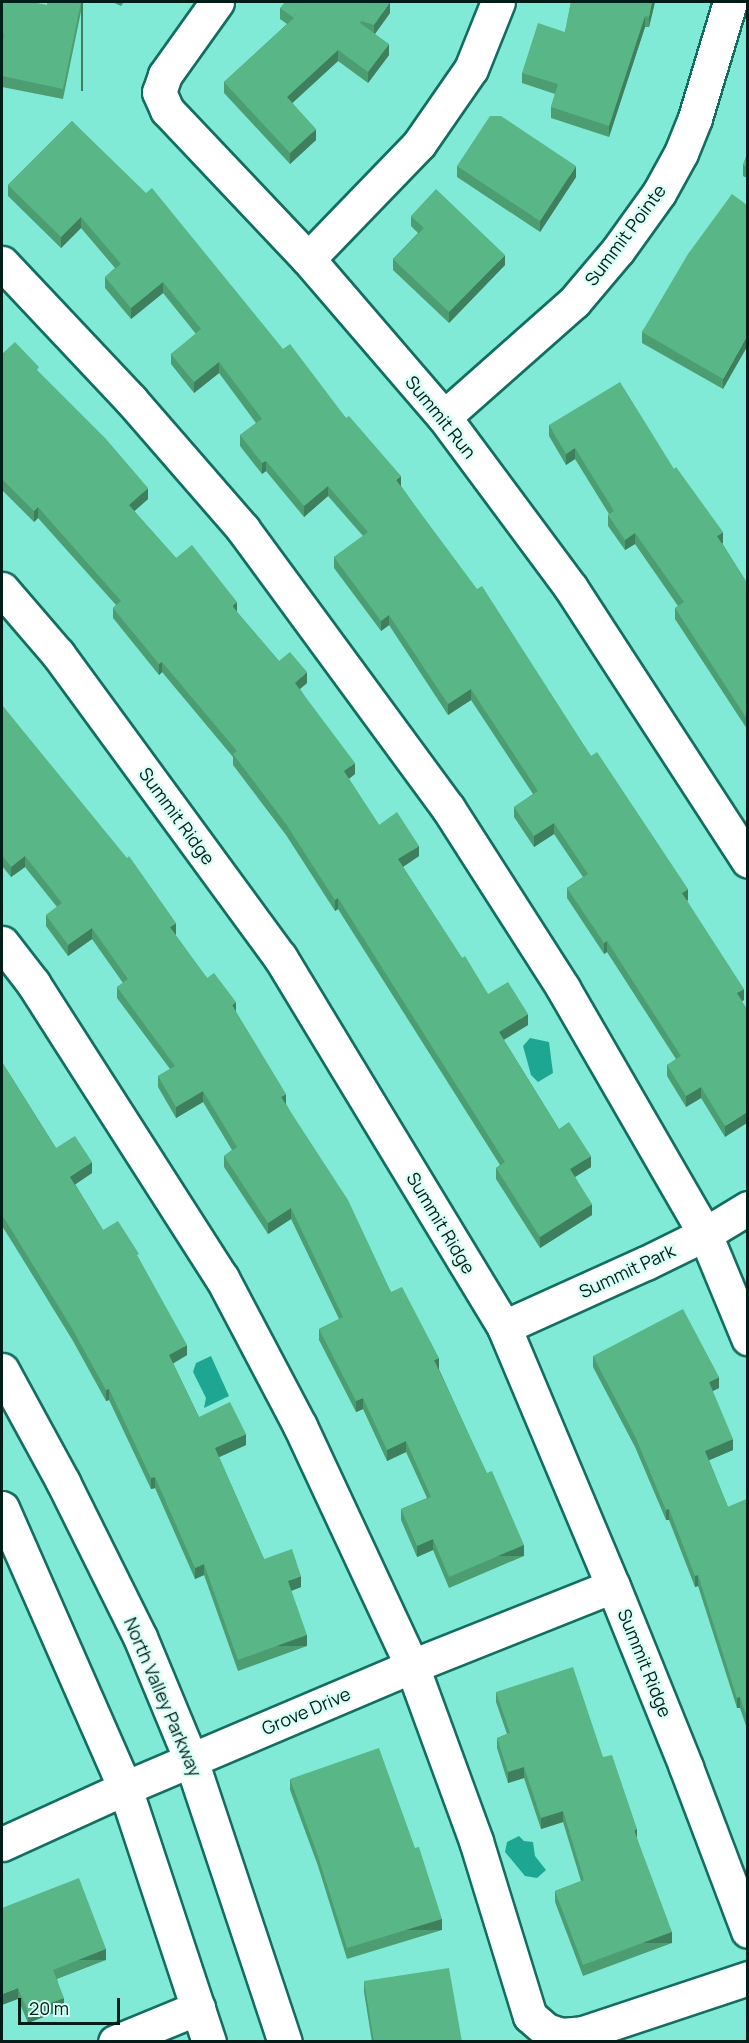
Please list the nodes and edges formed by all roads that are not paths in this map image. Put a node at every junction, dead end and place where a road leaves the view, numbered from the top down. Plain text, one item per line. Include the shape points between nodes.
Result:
1 (217, 2) edge
2 (498, 2) edge
3 (730, 2) edge
4 (308, 259) junction
5 (2, 263) edge
6 (444, 417) junction
7 (2, 589) edge
8 (747, 861) edge
9 (2, 943) edge
10 (747, 1208) edge
11 (705, 1234) junction
12 (504, 1327) junction
13 (747, 1338) edge
14 (2, 1370) edge
15 (2, 1508) edge
16 (613, 1586) junction
17 (412, 1666) junction
18 (191, 1760) junction
19 (125, 1788) junction
20 (2, 1844) edge
21 (747, 1931) edge
22 (747, 1978) edge
23 (198, 2008) junction
24 (115, 2042) edge
25 (209, 2042) edge
26 (285, 2042) edge

1 - 4 street, Summit Run via 165,75 159,92 167,110
2 - 4 street via 471,69 419,144
3 - 6 street, Summit Pointe via 695,118 659,193 574,302
4 - 6 street, Summit Run
5 - 11 street via 131,400 243,529 448,808 563,988
6 - 8 street, Summit Run via 571,588
7 - 12 street, Summit Ridge via 58,654 280,957
9 - 17 street via 85,1062 222,1278 300,1426
10 - 11 street, Summit Park
11 - 12 street, Summit Park
11 - 13 street
12 - 16 street, Summit Ridge
14 - 18 street, North Valley Parkway via 140,1637
15 - 19 street
16 - 17 street, Grove Drive
16 - 21 street, Summit Ridge
17 - 18 street, Grove Drive
17 - 22 street via 476,1841 530,2016 546,2030 561,2035 583,2033
18 - 19 street, Grove Drive
18 - 26 street, North Valley Parkway
19 - 20 street, Grove Drive
19 - 23 street
23 - 24 street
23 - 25 street

